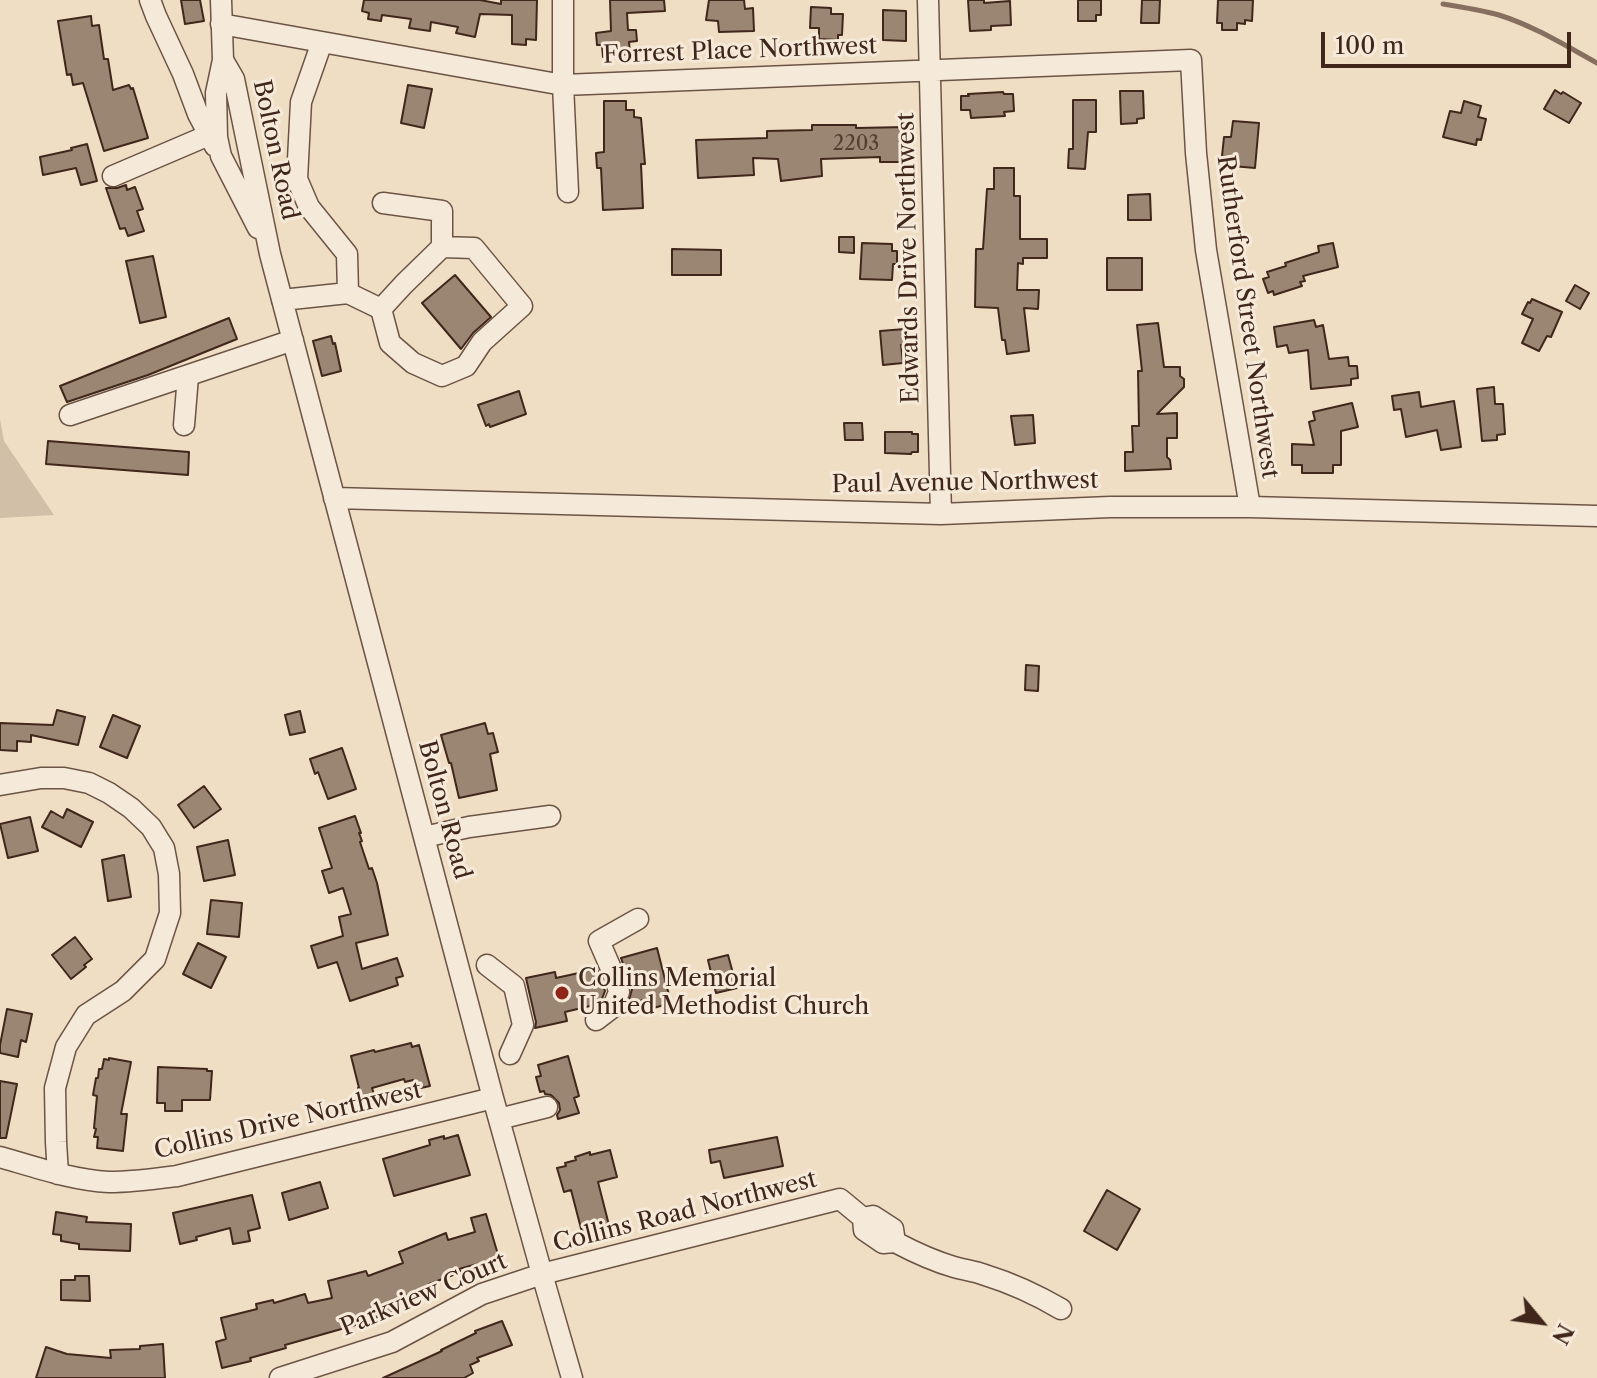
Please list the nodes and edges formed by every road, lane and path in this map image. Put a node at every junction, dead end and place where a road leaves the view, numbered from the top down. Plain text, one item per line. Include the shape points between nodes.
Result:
1 (150, 0) edge
2 (221, 0) edge
3 (563, 0) edge
4 (928, 0) edge
5 (221, 24) junction
6 (322, 42) junction
7 (223, 60) junction
8 (930, 70) junction
9 (563, 85) junction
10 (212, 126) junction
11 (1195, 134) joint
12 (113, 176) dead end
13 (568, 192) dead end
14 (383, 203) dead end
15 (261, 207) junction
16 (442, 247) junction
17 (270, 254) junction
18 (348, 293) junction
19 (282, 300) junction
20 (381, 309) junction
21 (293, 340) junction
22 (188, 376) junction
23 (70, 415) dead end
24 (184, 425) dead end
25 (334, 498) junction
26 (1250, 507) junction
27 (941, 514) junction
28 (1597, 516) edge
29 (0, 785) edge
30 (550, 816) dead end
31 (424, 837) junction
32 (638, 919) dead end
33 (460, 972) junction
34 (596, 1020) dead end
35 (484, 1065) junction
36 (493, 1098) junction
37 (547, 1107) dead end
38 (499, 1119) junction
39 (0, 1157) edge
40 (58, 1174) junction
41 (542, 1274) junction
42 (1061, 1309) dead end
43 (332, 1371) edge
44 (280, 1378) edge
45 (572, 1378) edge

1 - 10 street
2 - 5 street, Bolton Road
3 - 9 street
4 - 8 street, Edwards Drive Northwest
5 - 6 street, Forrest Place Northwest
5 - 7 street, Bolton Road
6 - 9 street, Forrest Place Northwest
6 - 18 street via 301,102 297,179 309,207 347,254
7 - 10 street, Bolton Road
7 - 15 street, Bolton Road via 234,79
8 - 9 street, Forrest Place Northwest
8 - 11 street, Forrest Place Northwest via 1191,60
8 - 27 street, Edwards Drive Northwest
9 - 13 street
10 - 12 street
10 - 15 street via 243,168
10 - 17 street, Bolton Road via 221,156
11 - 26 street, Rutherford Street Northwest via 1206,250
14 - 16 street via 442,211
15 - 17 street, Bolton Road
16 - 20 street
16 - 20 street via 474,248 522,306 482,342 466,366 442,376 413,363 390,343
17 - 19 street, Bolton Road
18 - 19 street
18 - 20 street
19 - 21 street, Bolton Road
21 - 22 street
21 - 25 street, Bolton Road
22 - 23 street
22 - 24 street
25 - 27 street, Paul Avenue Northwest
25 - 31 street, Bolton Road
26 - 27 street, Paul Avenue Northwest
26 - 28 street, Paul Avenue Northwest
29 - 40 street via 64,778 109,793 151,827 164,848 169,874 170,913 155,959 123,991 86,1015 66,1047 55,1088
30 - 31 street
31 - 33 street, Bolton Road
32 - 34 street via 599,941 599,963 616,980 619,992 613,1007
33 - 35 street, Bolton Road
33 - 35 street via 491,965 514,986 523,1025 518,1051
35 - 36 street, Bolton Road
36 - 38 street, Bolton Road
36 - 40 street, Collins Drive Northwest via 177,1176 106,1182
37 - 38 street
38 - 41 street, Bolton Road
39 - 40 street, Collins Drive Northwest
41 - 42 street, Collins Road Northwest via 840,1199 863,1218 864,1230 883,1243 895,1242 985,1274
41 - 43 street, Parkview Court via 482,1294
41 - 45 street, Bolton Road
43 - 44 street, Parkview Court

